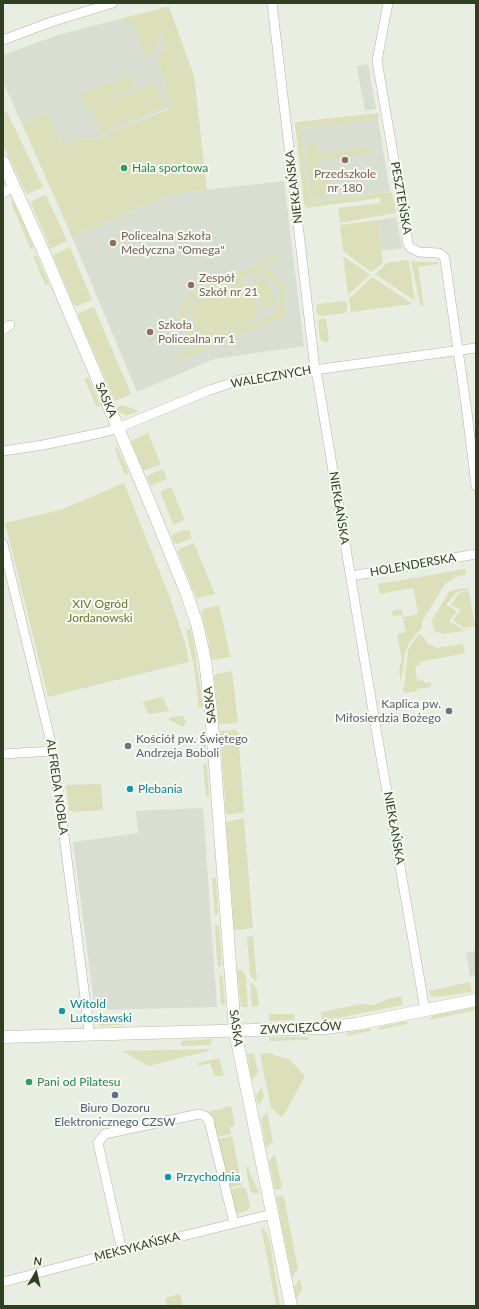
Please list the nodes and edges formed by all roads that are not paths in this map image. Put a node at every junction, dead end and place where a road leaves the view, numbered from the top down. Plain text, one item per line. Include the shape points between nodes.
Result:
1 (113, 3) edge
2 (272, 3) edge
3 (388, 3) edge
4 (3, 40) edge
5 (3, 162) edge
6 (15, 186) junction
7 (3, 193) edge
8 (476, 348) edge
9 (458, 350) junction
10 (315, 369) junction
11 (118, 428) junction
12 (3, 451) edge
13 (476, 486) edge
14 (3, 544) edge
15 (476, 554) edge
16 (351, 576) junction
17 (53, 751) junction
18 (3, 754) edge
19 (476, 1000) edge
20 (425, 1010) junction
21 (235, 1031) junction
22 (89, 1035) junction
23 (3, 1037) edge
24 (272, 1214) junction
25 (234, 1223) junction
26 (122, 1251) junction
27 (3, 1282) edge
28 (291, 1306) edge

1 - 4 street
2 - 10 street, NIEKŁAŃSKA
3 - 9 street, PESZTEŃSKA via 378,61 408,244 415,250 439,253 444,257
5 - 6 street, SASKA
6 - 7 street
6 - 11 street, SASKA
8 - 9 street, WALECZNYCH
9 - 10 street, WALECZNYCH
9 - 13 street, PESZTEŃSKA
10 - 11 street, WALECZNYCH via 240,380
10 - 16 street, NIEKŁAŃSKA
11 - 12 street, WALECZNYCH
11 - 21 street, SASKA via 189,598 204,660 211,711
14 - 17 street, ALFREDA NOBLA
15 - 16 street, HOLENDERSKA
16 - 20 street, NIEKŁAŃSKA
17 - 18 street
17 - 22 street, ALFREDA NOBLA
19 - 20 street, ZWYCIĘZCÓW
20 - 21 street, ZWYCIĘZCÓW via 326,1028
21 - 22 street, ZWYCIĘZCÓW
21 - 24 street, SASKA
22 - 23 street, ZWYCIĘZCÓW
24 - 25 street, MEKSYKAŃSKA
24 - 28 street, SASKA
25 - 26 street, MEKSYKAŃSKA
25 - 26 street via 210,1125 205,1116 199,1114 105,1134 98,1143
26 - 27 street, MEKSYKAŃSKA

